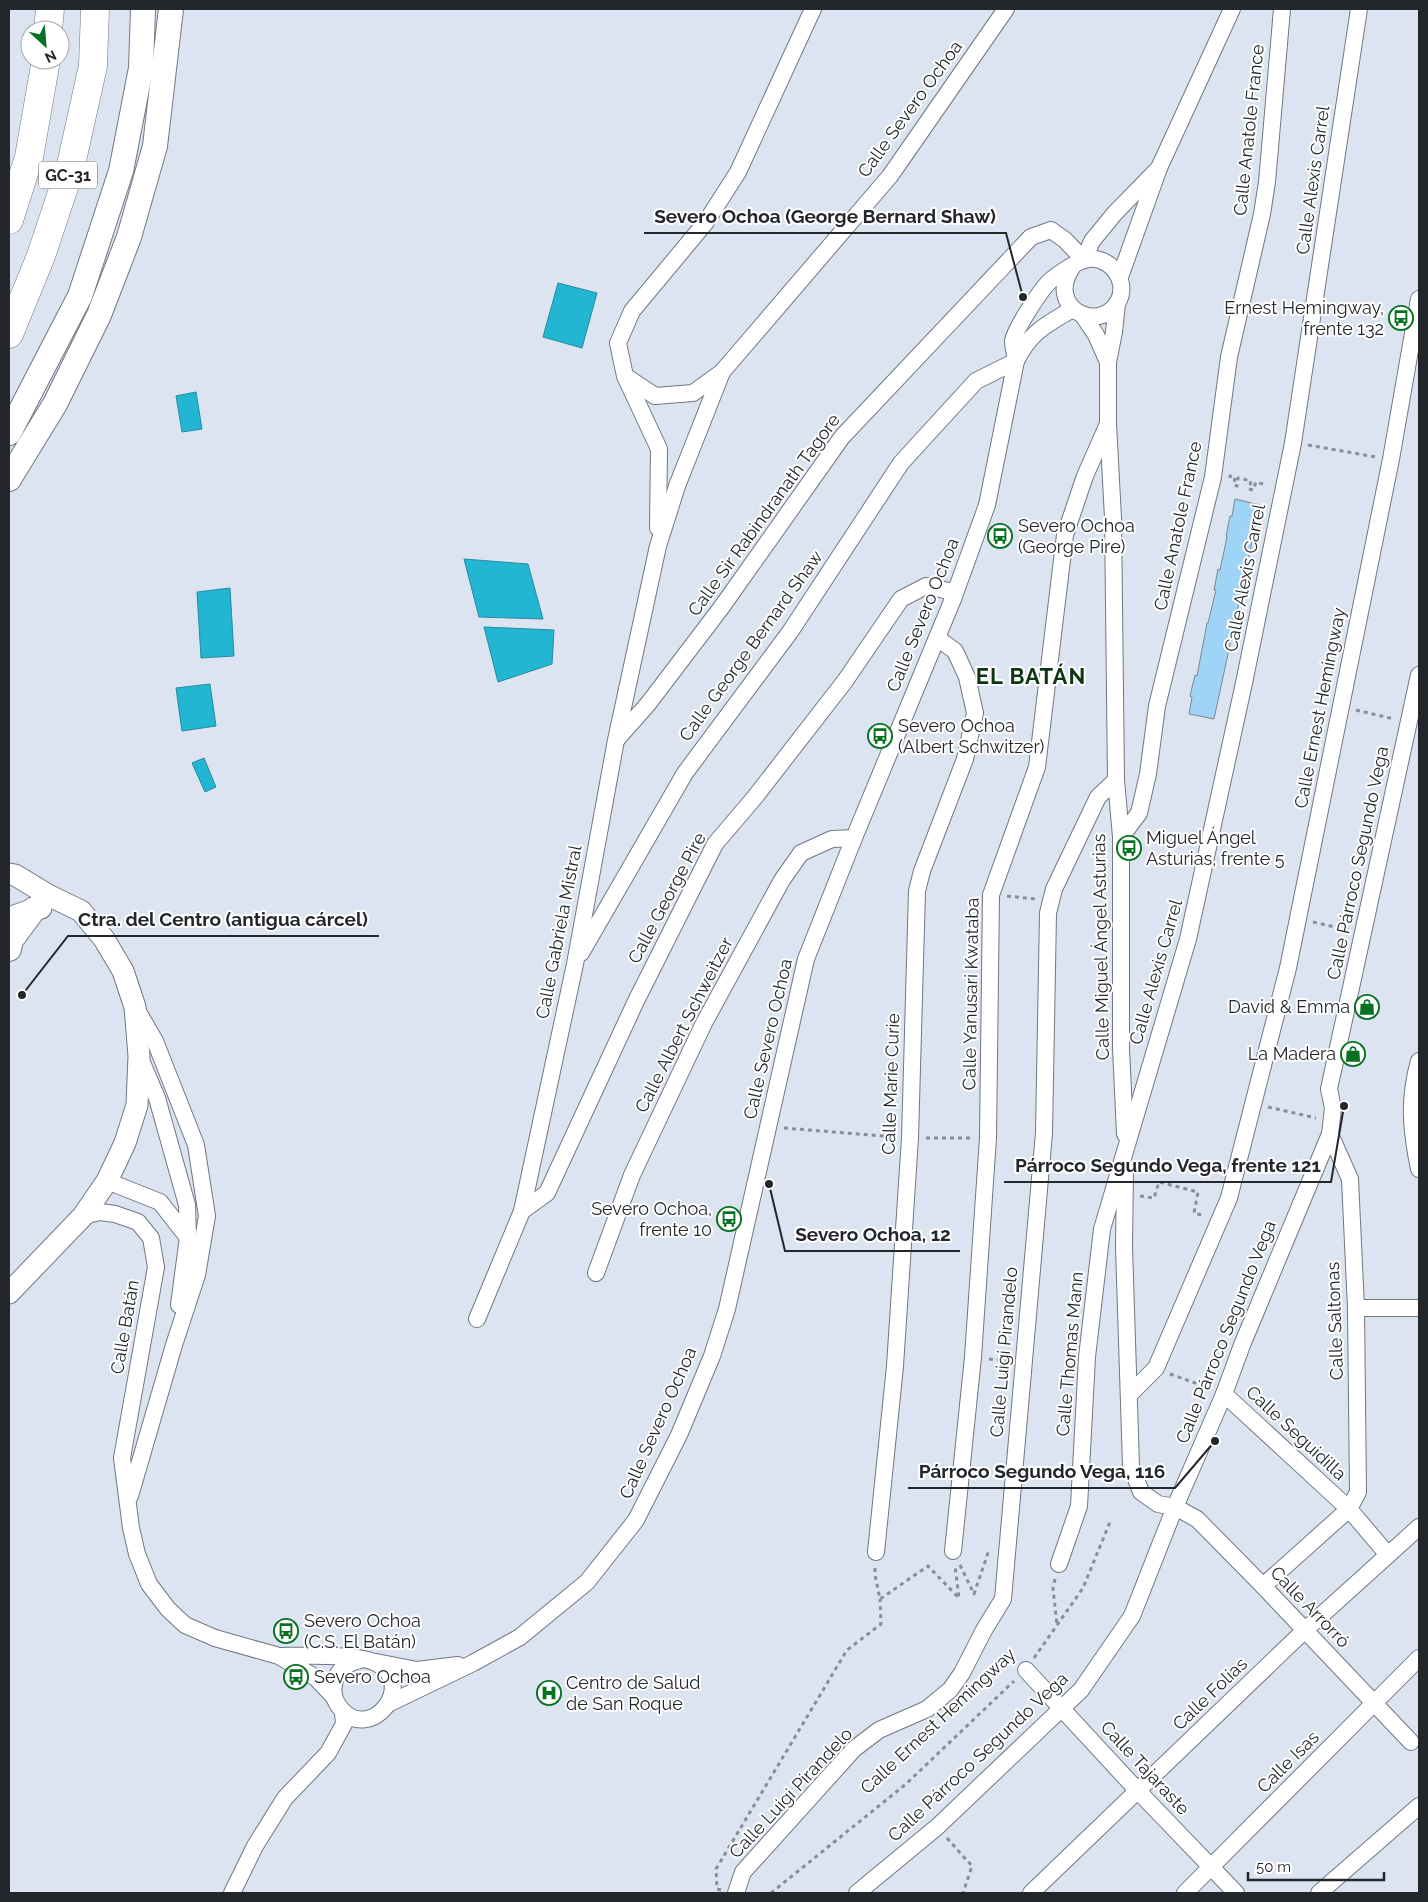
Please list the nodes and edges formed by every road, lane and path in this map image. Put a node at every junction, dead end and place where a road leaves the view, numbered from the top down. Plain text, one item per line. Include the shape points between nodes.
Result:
1 (95, 9) edge
2 (143, 9) edge
3 (170, 9) edge
4 (813, 9) edge
5 (1006, 9) edge
6 (1232, 9) edge
7 (1282, 9) edge
8 (1359, 9) edge
9 (44, 70) edge
10 (1159, 168) junction
11 (9, 220) edge
12 (1078, 263) junction
13 (1120, 277) junction
14 (1419, 298) edge
15 (1117, 303) junction
16 (1078, 312) junction
17 (9, 334) edge
18 (1016, 361) junction
19 (1108, 362) junction
20 (722, 372) junction
21 (625, 376) junction
22 (1108, 424) junction
23 (9, 433) edge
24 (1293, 443) junction
25 (1391, 459) junction
26 (9, 479) edge
27 (1268, 485) dead end
28 (1228, 486) dead end
29 (658, 546) junction
30 (953, 599) junction
31 (937, 638) junction
32 (1419, 675) edge
33 (1341, 707) junction
34 (1409, 722) junction
35 (616, 740) junction
36 (1116, 780) junction
37 (1121, 837) junction
38 (854, 838) junction
39 (9, 874) edge
40 (991, 895) junction
41 (1051, 901) junction
42 (34, 909) junction
43 (81, 911) junction
44 (9, 918) edge
45 (1298, 919) junction
46 (1363, 933) junction
47 (9, 950) edge
48 (575, 964) junction
49 (134, 1007) junction
50 (139, 1056) junction
51 (1419, 1061) edge
52 (1253, 1103) junction
53 (768, 1127) junction
54 (1330, 1128) junction
55 (910, 1138) junction
56 (988, 1138) junction
57 (1126, 1146) junction
58 (1419, 1169) edge
59 (107, 1181) junction
60 (1125, 1194) junction
61 (522, 1211) junction
62 (83, 1216) junction
63 (1220, 1220) junction
64 (188, 1237) junction
65 (596, 1273) dead end
66 (197, 1275) junction
67 (9, 1293) edge
68 (1356, 1308) junction
69 (1419, 1308) edge
70 (477, 1319) dead end
71 (174, 1345) junction
72 (972, 1357) junction
73 (1023, 1362) junction
74 (1156, 1368) junction
75 (1130, 1394) junction
76 (1224, 1394) junction
77 (128, 1501) junction
78 (1175, 1507) junction
79 (1349, 1509) junction
80 (1110, 1522) dead end
81 (1419, 1527) edge
82 (1007, 1549) junction
83 (953, 1551) junction
84 (876, 1552) joint
85 (1388, 1555) junction
86 (1059, 1564) joint
87 (1263, 1586) junction
88 (880, 1599) junction
89 (1056, 1625) junction
90 (1305, 1630) junction
91 (279, 1656) junction
92 (1419, 1658) edge
93 (366, 1660) junction
94 (473, 1663) junction
95 (1026, 1670) junction
96 (334, 1697) junction
97 (390, 1703) junction
98 (1375, 1704) junction
99 (1062, 1709) junction
100 (343, 1712) junction
101 (1411, 1742) dead end
102 (1138, 1790) junction
103 (1419, 1806) edge
104 (937, 1827) junction
105 (1210, 1867) junction
106 (730, 1892) edge
107 (232, 1893) edge
108 (771, 1893) edge
109 (857, 1893) edge
110 (963, 1893) edge
111 (1031, 1893) edge
112 (1185, 1893) edge
113 (1236, 1893) edge
114 (1319, 1893) edge

1 - 17 highway, GC-31 via 92,66 70,169 41,256
2 - 23 main road via 141,68 121,171 80,296
3 - 26 main road via 155,146 129,237 100,315 55,404
4 - 21 street via 738,172 706,222 632,311 618,344
5 - 20 street, Calle Severo Ochoa via 890,176
6 - 10 street
7 - 37 street, Calle Anatole France via 1267,182 1229,357 1213,477 1157,706 1139,813
8 - 24 street, Calle Alexis Carrel
9 - 11 highway, GC-31 via 29,157
10 - 12 street via 1115,213
10 - 13 street
12 - 13 street via 1095,259 1105,262
12 - 16 street via 1066,276 1064,288 1066,300
12 - 18 street via 1049,282 1021,322 1013,341
12 - 35 street, Calle Sir Rabindranath Tagore via 1065,240 1050,230 1031,237 842,437 721,608 648,704
13 - 15 street via 1121,295
14 - 25 street, Calle Ernest Hemingway
15 - 16 street via 1102,315
15 - 19 street, Calle Miguel Ángel Asturias
16 - 18 street via 1042,327 1024,345
16 - 19 street, Calle Miguel Ángel Asturias via 1096,335
18 - 30 street, Calle Severo Ochoa via 987,505
18 - 48 street, Calle George Bernard Shaw via 976,380 901,462 790,632 685,773
19 - 22 street, Calle Miguel Ángel Asturias
20 - 21 street, Calle Severo Ochoa via 693,393 656,396
20 - 29 street, Calle Gabriela Mistral via 677,486
21 - 29 street, Calle Gabriela Mistral via 659,449
22 - 36 street, Calle Miguel Ángel Asturias via 1113,518
22 - 40 street, Calle Yanusari Kwataba via 1085,476 1066,536 1037,767
24 - 25 path
24 - 57 street, Calle Alexis Carrel via 1188,939
25 - 33 street, Calle Ernest Hemingway
27 - 28 path via 1256,482 1253,490 1249,489 1251,481 1238,478 1237,486 1234,485 1235,477 1230,476
29 - 35 street, Calle Gabriela Mistral
30 - 31 street, Calle Severo Ochoa
30 - 61 street, Calle George Pire via 948,592 926,586 901,600 845,681 715,844 636,1001 547,1193
31 - 38 street, Calle Severo Ochoa
31 - 55 street, Calle Marie Curie via 955,651 967,677 975,713 965,758 917,891
32 - 34 street, Calle Párroco Segundo Vega
33 - 34 path
33 - 45 street, Calle Ernest Hemingway
34 - 46 street, Calle Párroco Segundo Vega
35 - 48 street, Calle Gabriela Mistral
36 - 37 street, Calle Miguel Ángel Asturias
36 - 41 street, Calle Luigi Pirandelo via 1098,797
37 - 57 street, Calle Miguel Ángel Asturias via 1121,1048
38 - 53 street, Calle Severo Ochoa via 806,959
38 - 65 street, Calle Albert Schweitzer via 832,839 800,853 782,880 700,1032 632,1175
39 - 43 street
40 - 41 path
40 - 56 street, Calle Yanusari Kwataba
41 - 73 street, Calle Luigi Pirandelo via 1048,913 1044,1133
42 - 43 street via 56,907
42 - 44 street
42 - 47 main road via 11,940
43 - 49 street via 104,939 123,971
45 - 46 path
45 - 52 street, Calle Ernest Hemingway
46 - 54 street, Calle Párroco Segundo Vega via 1329,1088 1333,1108
48 - 61 street, Calle Gabriela Mistral
49 - 50 street
49 - 66 street, Calle Batán via 155,1041 196,1145 208,1216
50 - 59 street via 137,1105 125,1143
50 - 64 street, Calle Batán via 157,1098 187,1205
51 - 58 street via 1413,1082 1412,1132
52 - 54 path
52 - 63 street, Calle Ernest Hemingway via 1229,1198
53 - 55 path
53 - 94 street, Calle Severo Ochoa via 727,1309 712,1356 679,1435 636,1520 587,1582 520,1637
54 - 68 street, Calle Saltonas via 1350,1179
54 - 76 street, Calle Párroco Segundo Vega
55 - 56 path
55 - 84 street, Calle Marie Curie via 895,1366
56 - 72 street, Calle Yanusari Kwataba
57 - 60 street, Calle Miguel Ángel Asturias
57 - 86 street, Calle Thomas Mann via 1102,1229 1087,1357 1079,1506
59 - 62 street
59 - 64 street, Calle Batán via 160,1202
60 - 63 path via 1154,1198 1159,1182 1198,1192 1194,1213
60 - 75 street, Calle Miguel Ángel Asturias
61 - 70 street, Calle Gabriela Mistral
62 - 67 street
62 - 77 street, Calle Batán via 100,1212 138,1222 151,1238 156,1267 122,1458
63 - 74 street, Calle Ernest Hemingway
64 - 66 street, Calle Batán
64 - 71 street, Calle Batán
66 - 71 street, Calle Batán
68 - 69 street
68 - 79 street, Calle Saltonas via 1358,1492
71 - 77 street, Calle Batán
72 - 73 path
72 - 83 street, Calle Yanusari Kwataba
73 - 82 street, Calle Luigi Pirandelo
74 - 75 street, Calle Ernest Hemingway
74 - 76 path, Calle Seguidilla
75 - 78 street, Calle Miguel Ángel Asturias via 1131,1466 1141,1492 1158,1504
76 - 78 street, Calle Párroco Segundo Vega
76 - 79 street, Calle Seguidilla
77 - 91 street, Calle Batán via 137,1554 149,1584 168,1609 185,1624 215,1638
78 - 87 street, Calle Arrorró via 1196,1518
78 - 99 street, Calle Párroco Segundo Vega via 1132,1616 1081,1690
79 - 85 street, Calle Seguidilla
79 - 87 street
80 - 89 path, Calle Ernest Hemingway via 1083,1588
81 - 85 street, Calle Folías
82 - 83 path via 989,1550 974,1594
82 - 106 street, Calle Luigi Pirandelo via 1003,1599 950,1690 927,1708 879,1730 854,1749 743,1872
83 - 88 path via 959,1598 928,1566
84 - 88 path via 875,1575
85 - 90 street, Calle Folías
86 - 89 path via 1053,1588
87 - 90 street, Calle Arrorró
88 - 106 path via 881,1624 847,1650 716,1869 717,1889
89 - 95 path, Calle Ernest Hemingway
90 - 98 street, Calle Arrorró
90 - 102 street, Calle Folías
91 - 93 street, Calle Batán via 322,1655
91 - 96 street, Calle Batán via 316,1678
92 - 98 street, Calle Isas
93 - 94 street, Calle Severo Ochoa via 417,1670
93 - 96 street via 350,1662 339,1673 333,1687
93 - 97 street via 383,1667 391,1678
94 - 97 street, Calle Severo Ochoa
95 - 99 street, Calle Tajaraste
95 - 108 path, Calle Ernest Hemingway via 906,1784
96 - 100 street
97 - 100 street via 374,1717 363,1719
98 - 101 street, Calle Arrorró
98 - 105 street, Calle Isas
99 - 102 street, Calle Tajaraste
99 - 104 street, Calle Párroco Segundo Vega
100 - 107 street via 344,1724 328,1753 285,1798 255,1846
102 - 105 street, Calle Tajaraste
102 - 111 street, Calle Folías
103 - 114 street
104 - 109 street, Calle Párroco Segundo Vega
104 - 110 path via 972,1866
105 - 112 street, Calle Isas
105 - 113 street, Calle Tajaraste

